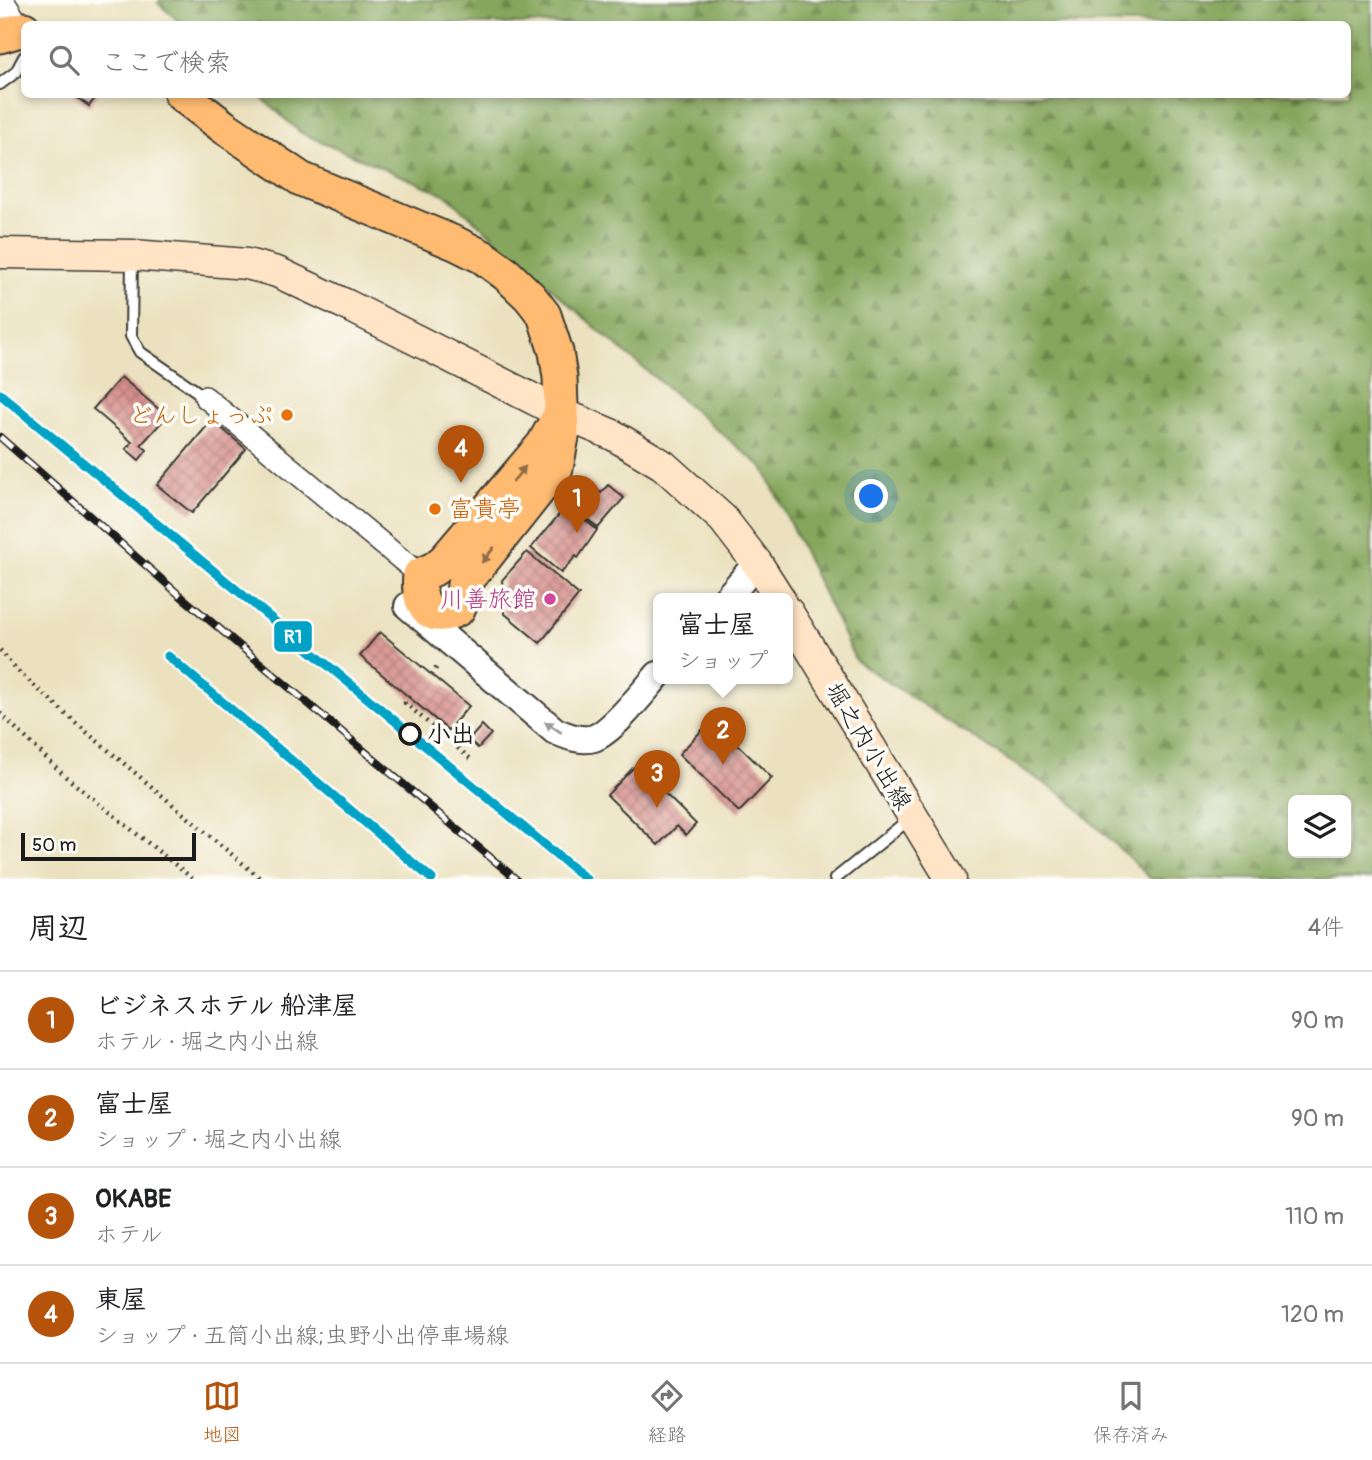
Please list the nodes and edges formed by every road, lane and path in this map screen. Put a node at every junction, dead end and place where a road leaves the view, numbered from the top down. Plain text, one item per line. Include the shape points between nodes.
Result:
1 (2, 0) edge
2 (19, 41) edge
3 (0, 84) edge
4 (186, 98) edge
5 (0, 253) edge
6 (132, 255) junction
7 (205, 397) joint
8 (561, 413) junction
9 (757, 563) junction
10 (420, 575) junction
11 (731, 593) edge
12 (776, 593) edge
13 (793, 620) edge
14 (0, 650) edge
15 (437, 667) dead end
16 (431, 674) dead end
17 (653, 680) edge
18 (410, 697) dead end
19 (0, 713) edge
20 (473, 761) dead end
21 (912, 817) junction
22 (193, 879) edge
23 (261, 879) edge
24 (835, 879) edge
25 (951, 879) edge

1 - 2 street
2 - 3 lane via 16,72
4 - 8 main road via 301,179 457,244 506,274 544,315 557,359
5 - 6 main road
6 - 7 lane via 131,336 140,352
6 - 8 main road via 247,264 277,272
7 - 10 street
8 - 9 main road via 613,435 663,465 723,519
10 -> 8 main road via 445,560 543,445
8 -> 10 main road via 556,468 464,584 458,609 438,614 426,608 419,597
9 - 11 street
9 - 12 main road
17 -> 10 street via 613,724 593,738 575,739 555,731 408,609 406,589
13 - 21 main road, 堀之内小出線
14 - 23 path via 76,723
15 - 16 path
18 - 20 path via 405,703
19 - 22 path via 65,776
21 - 24 lane
21 - 25 main road, 堀之内小出線

